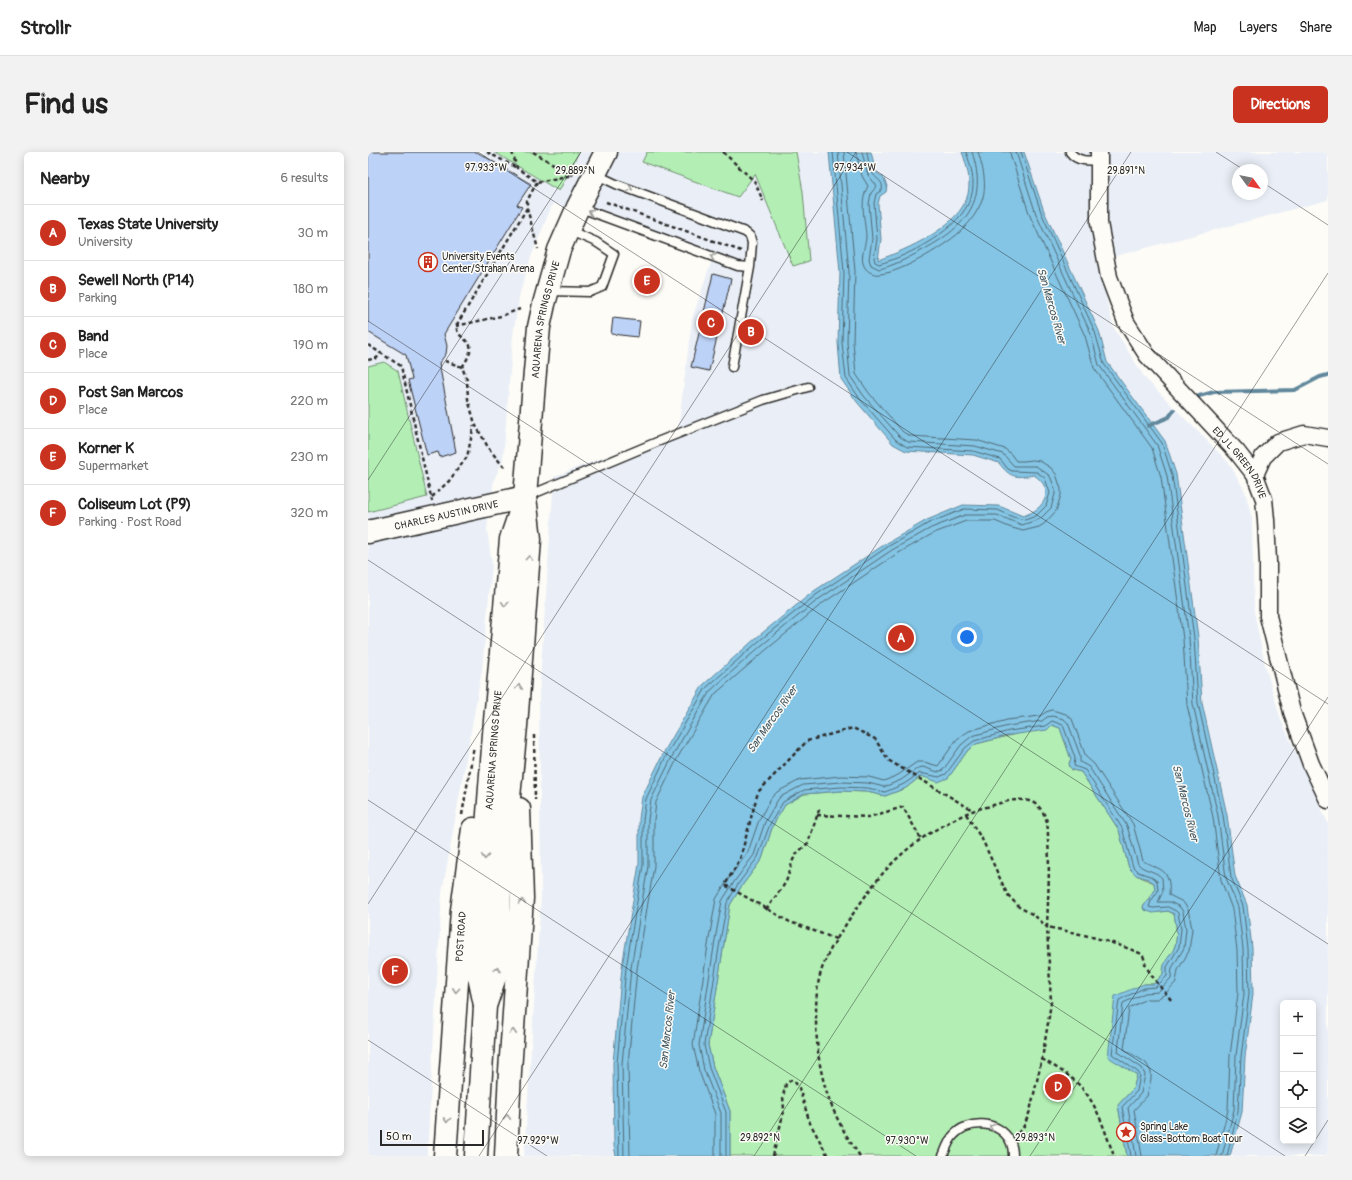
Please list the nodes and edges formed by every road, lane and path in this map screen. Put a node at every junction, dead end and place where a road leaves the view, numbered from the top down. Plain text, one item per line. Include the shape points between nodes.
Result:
1 (487, 152) edge
2 (512, 152) edge
3 (533, 152) edge
4 (606, 152) edge
5 (723, 152) edge
6 (1070, 152) edge
7 (1099, 156) edge
8 (518, 168) junction
9 (594, 174) junction
10 (537, 182) junction
11 (763, 201) dead end
12 (606, 202) dead end
13 (578, 207) junction
14 (526, 208) junction
15 (568, 230) junction
16 (538, 249) dead end
17 (751, 252) junction
18 (750, 267) junction
19 (547, 291) junction
20 (520, 309) dead end
21 (456, 326) junction
22 (368, 346) edge
23 (380, 353) junction
24 (368, 360) edge
25 (445, 361) dead end
26 (462, 367) junction
27 (732, 367) dead end
28 (808, 387) dead end
29 (475, 424) junction
30 (1328, 438) edge
31 (504, 467) dead end
32 (1255, 475) junction
33 (432, 497) junction
34 (525, 497) junction
35 (432, 502) dead end
36 (368, 532) edge
37 (495, 721) junction
38 (516, 726) junction
39 (1328, 800) edge
40 (820, 807) dead end
41 (974, 811) junction
42 (966, 814) junction
43 (818, 815) junction
44 (921, 840) junction
45 (766, 910) junction
46 (1047, 927) junction
47 (836, 939) junction
48 (1172, 1001) dead end
49 (485, 1006) junction
50 (1042, 1059) junction
51 (1010, 1141) junction
52 (445, 1156) edge
53 (476, 1156) edge
54 (506, 1156) edge
55 (773, 1156) edge
56 (828, 1156) edge
57 (860, 1156) edge
58 (944, 1156) edge
59 (1014, 1156) edge
60 (1114, 1156) edge

1 - 8 path
2 - 8 path
3 - 10 path via 572,175
4 - 9 main road, AQUARENA SPRINGS DRIVE
5 - 11 path via 755,182
6 - 7 lane via 1072,156 1084,161
7 - 32 street, ED J L GREEN DRIVE via 1099,223 1109,277 1126,322 1147,355
8 - 10 path
9 - 13 main road, AQUARENA SPRINGS DRIVE
9 -> 17 lane via 745,232 750,236
10 - 14 path via 527,200
12 - 17 path via 738,250
13 - 15 main road, AQUARENA SPRINGS DRIVE
18 -> 13 lane via 738,266
14 - 16 path
14 - 21 path
15 - 19 main road, AQUARENA SPRINGS DRIVE
15 - 19 lane via 596,242 614,254 602,287 590,292
17 - 18 lane
18 - 27 lane
19 - 34 main road, AQUARENA SPRINGS DRIVE via 539,327
20 - 21 path
21 - 26 path via 456,332 468,341 471,349
22 - 23 path
23 - 24 path via 377,358
23 - 33 path via 401,366
25 - 26 path
26 - 29 path
28 - 34 lane via 763,400
29 - 31 path via 489,449
29 - 33 path via 467,457 449,481
30 - 32 street via 1304,434 1278,442 1263,456
32 - 39 street, ED J L GREEN DRIVE via 1264,499 1266,520 1268,616 1292,712 1311,764
33 - 35 path
34 - 36 main road, CHARLES AUSTIN DRIVE
34 -> 37 main road, AQUARENA SPRINGS DRIVE via 511,539
38 -> 34 main road, AQUARENA SPRINGS DRIVE via 530,539
37 -> 49 main road, AQUARENA SPRINGS DRIVE via 478,972
37 -> 52 main road, POST ROAD via 480,774 462,910
49 -> 38 main road, AQUARENA SPRINGS DRIVE via 498,968 500,888
54 -> 38 main road via 522,898
40 - 43 path
41 - 42 path
41 - 45 path via 888,760 875,739 853,728 807,741 758,792 740,859 725,885
41 - 46 path via 1014,800 1025,800 1037,805 1042,811 1047,821 1050,870
42 - 44 path
42 - 46 path via 983,841 1007,894 1019,907 1034,915
43 - 44 path via 869,817 903,807
43 - 45 path via 808,843 796,854 786,882
44 - 47 path via 899,856 884,872
45 - 47 path
46 - 48 path via 1092,936 1142,954 1145,965
46 - 50 path via 1051,1002
47 - 57 path via 822,967 816,999 819,1063 825,1091 842,1129
49 - 53 main road, AQUARENA SPRINGS DRIVE
50 - 51 path via 1024,1126
50 - 60 path via 1067,1075 1089,1097 1097,1110
51 -> 58 lane via 994,1126 972,1125 961,1129 953,1136
51 - 59 lane
55 - 56 path via 784,1110 783,1096 786,1084 791,1080 799,1088 810,1123

